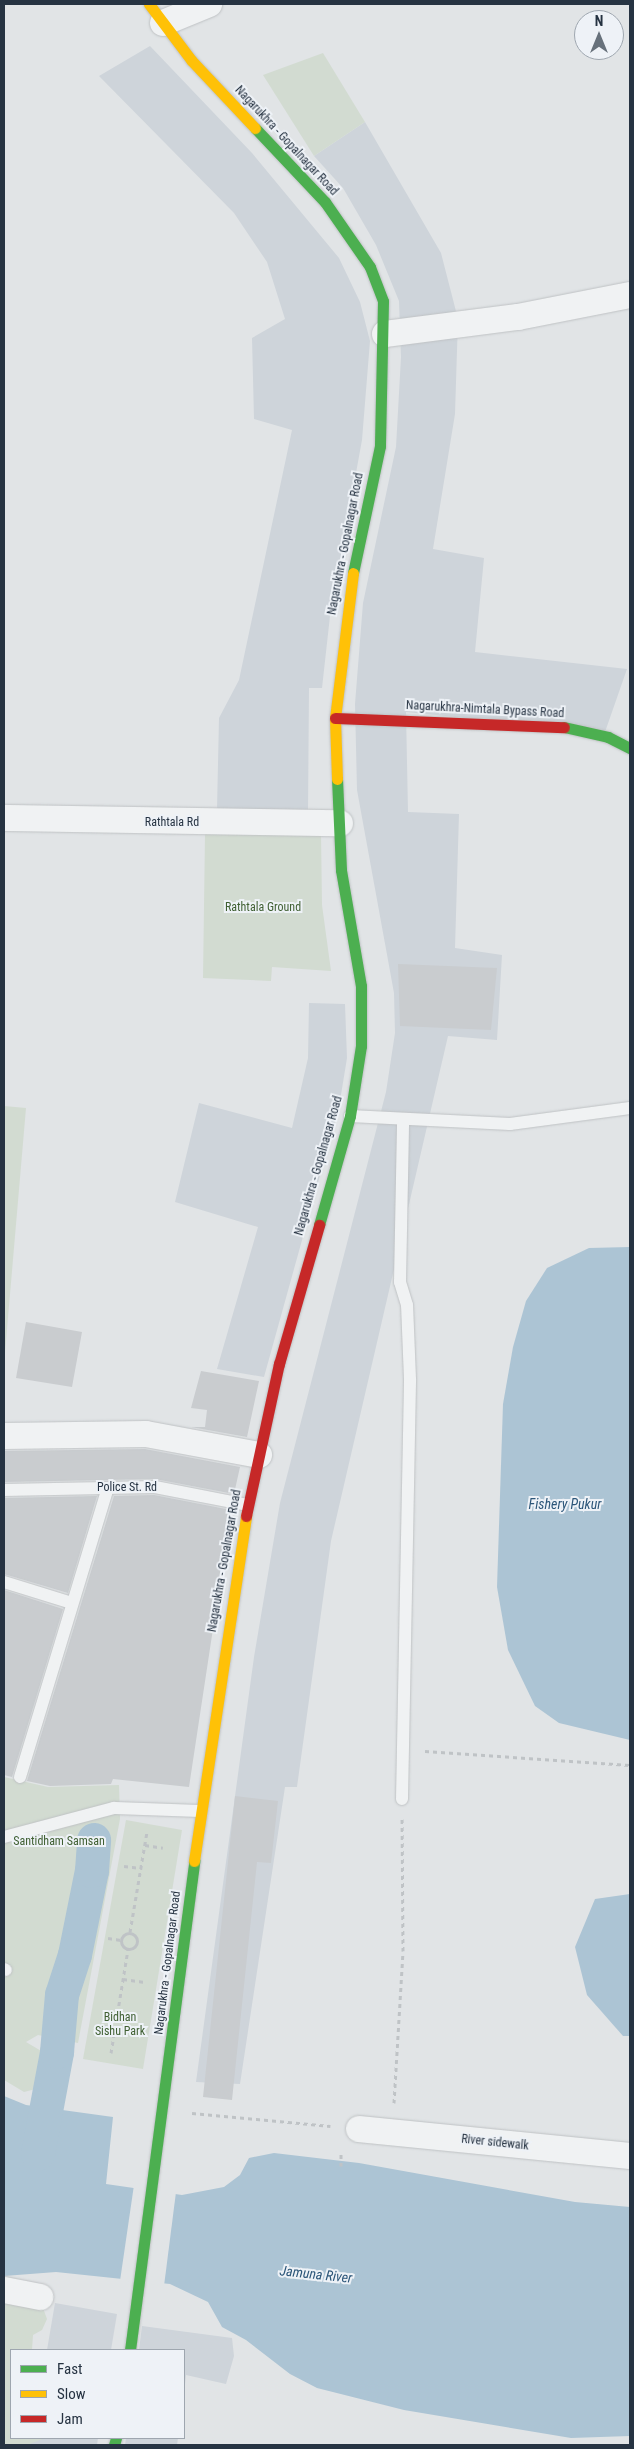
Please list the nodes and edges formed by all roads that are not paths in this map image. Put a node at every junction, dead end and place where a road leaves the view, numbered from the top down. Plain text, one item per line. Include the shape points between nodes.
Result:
1 (209, 4) edge
2 (156, 13) edge
3 (630, 296) edge
4 (385, 334) junction
5 (335, 718) junction
6 (630, 748) edge
7 (4, 818) edge
8 (340, 823) junction
9 (630, 1108) edge
10 (350, 1116) junction
11 (403, 1120) junction
12 (4, 1436) edge
13 (259, 1455) junction
14 (108, 1488) junction
15 (4, 1490) edge
16 (248, 1505) junction
17 (4, 1582) edge
18 (72, 1603) junction
19 (20, 1777) dead end
20 (402, 1799) road end
21 (201, 1811) junction
22 (4, 1837) edge
23 (359, 2129) road end
24 (630, 2156) edge
25 (4, 2290) edge
26 (40, 2297) dead end
27 (131, 2347) edge

1 - 2 street
2 - 4 main road, Nagarukhra - Gopalnagar Road via 192,61 325,202 370,267 383,300
3 - 4 street via 518,317
4 - 5 main road, Nagarukhra - Gopalnagar Road via 380,446 346,605
5 - 6 main road, Nagarukhra-Nimtala Bypass Road via 556,725 608,737
5 - 8 main road, Nagarukhra - Gopalnagar Road
7 - 8 street, Rathtala Rd
8 - 10 main road, Nagarukhra - Gopalnagar Road via 342,870 361,986 361,1046
9 - 11 lane via 510,1124
10 - 11 lane
10 - 13 main road, Nagarukhra - Gopalnagar Road via 286,1336
11 - 20 lane via 400,1282 407,1305 410,1379
12 - 13 street via 146,1434
13 - 16 main road, Nagarukhra - Gopalnagar Road
14 - 15 lane, Police St. Rd
14 - 16 lane, Police St. Rd via 155,1487
14 - 18 lane
16 - 21 main road, Nagarukhra - Gopalnagar Road
17 - 18 lane
18 - 19 lane
21 - 22 lane via 114,1808
21 - 27 main road, Nagarukhra - Gopalnagar Road
23 - 24 street, River sidewalk
25 - 26 street

